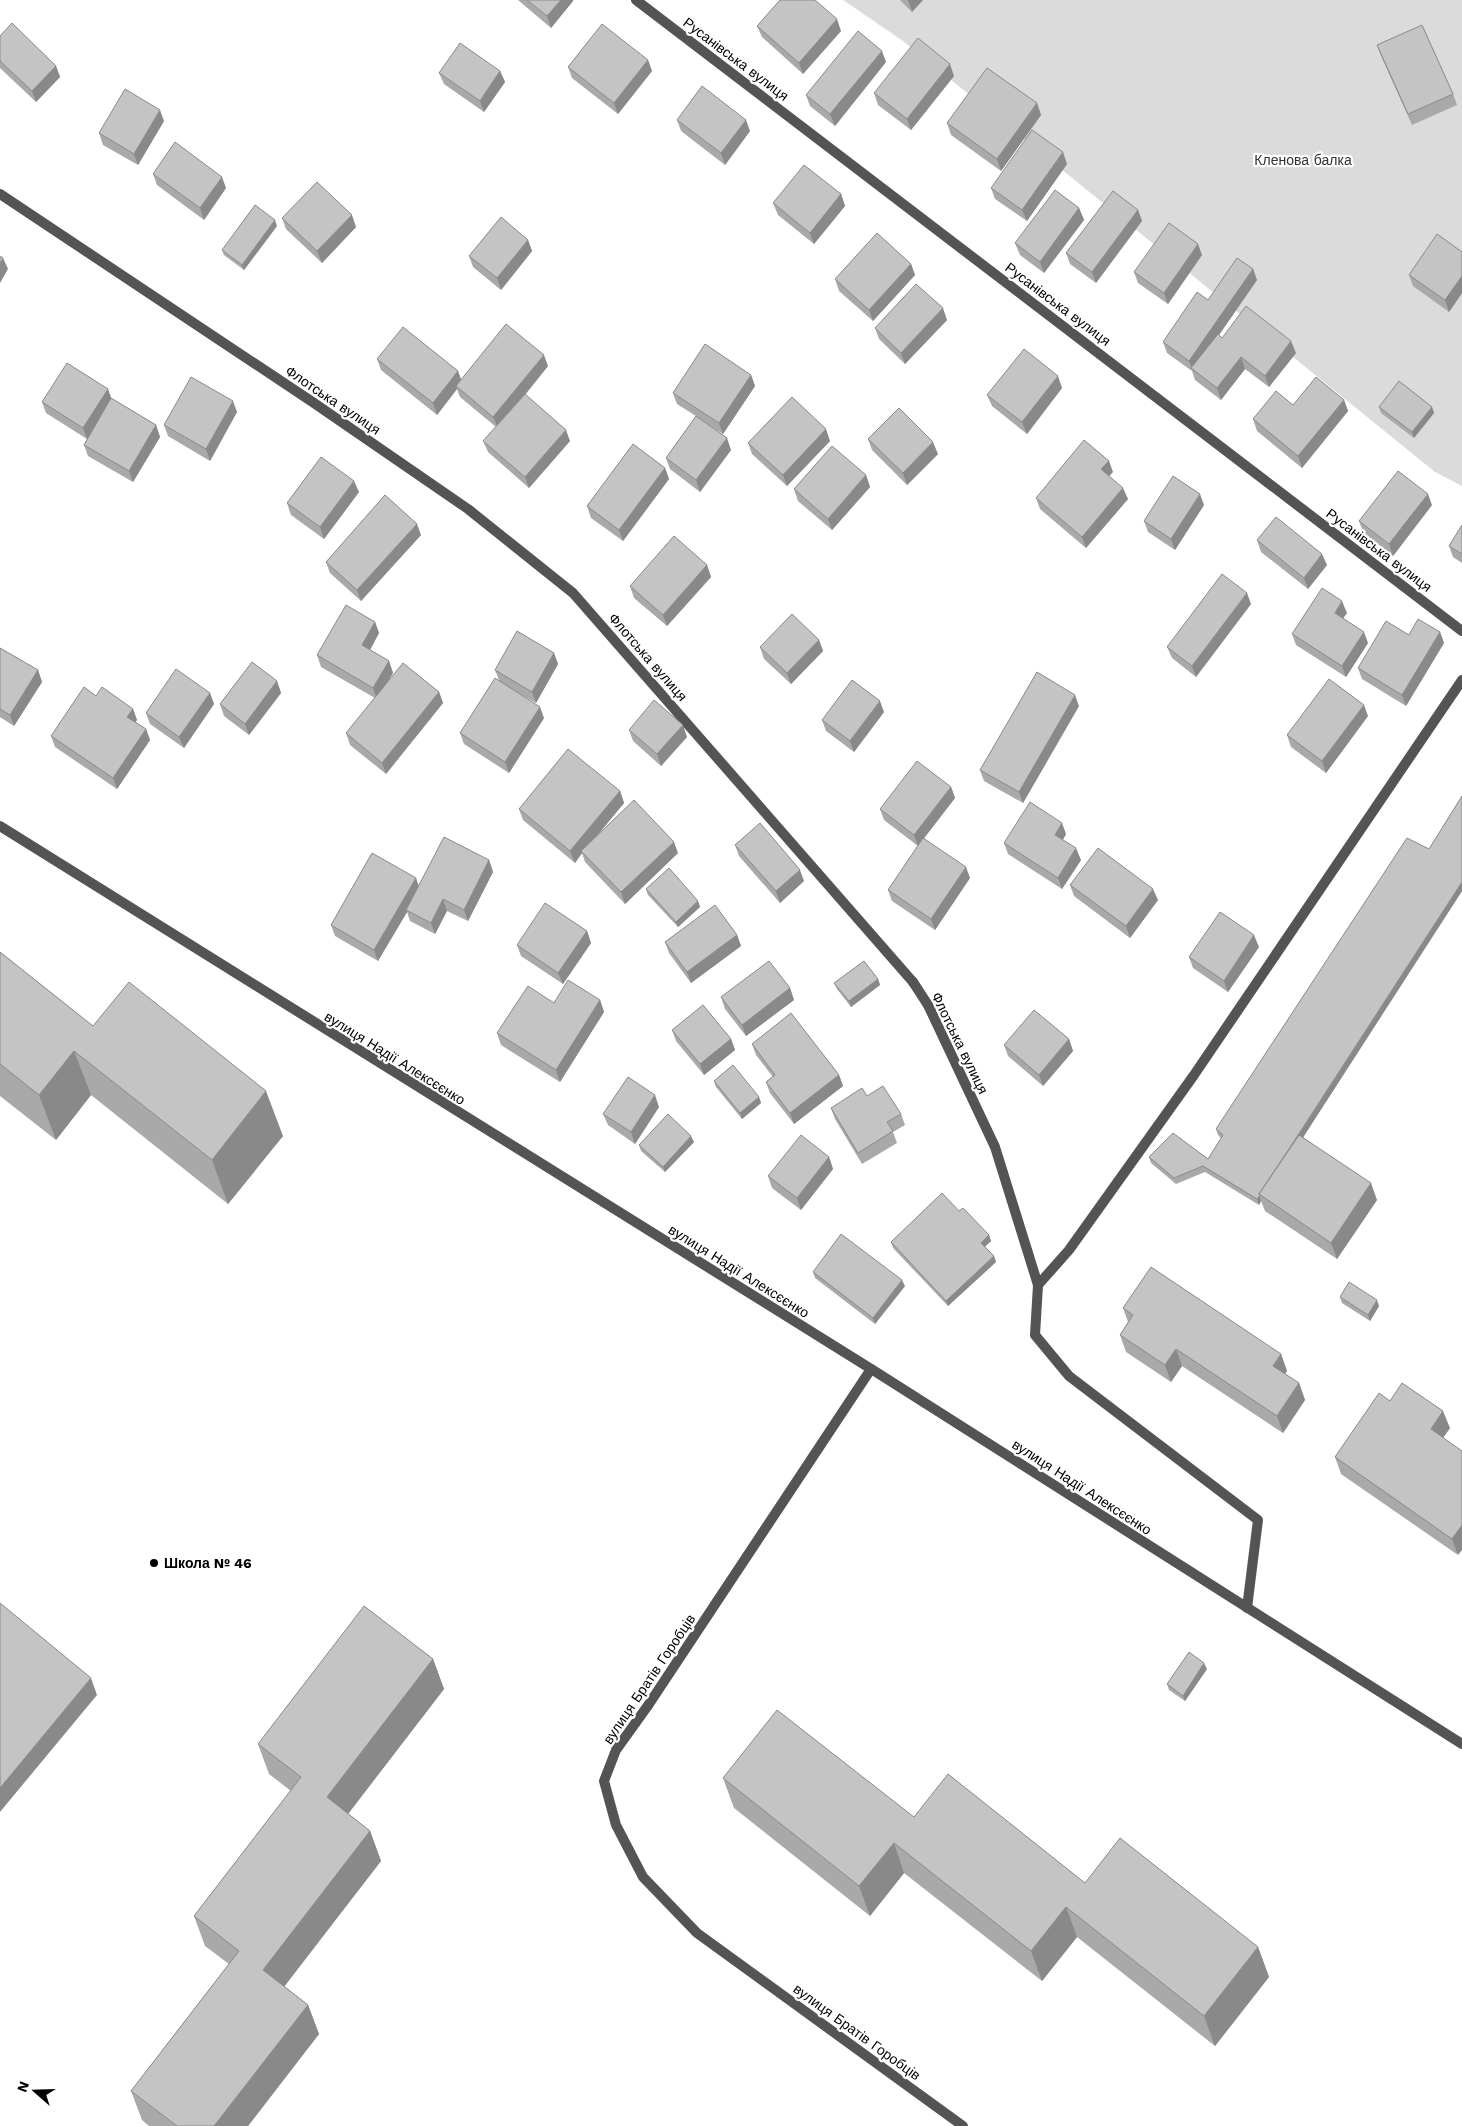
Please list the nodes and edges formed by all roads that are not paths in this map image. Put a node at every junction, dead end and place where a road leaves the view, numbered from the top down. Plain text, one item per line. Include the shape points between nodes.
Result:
1 (636, 0) edge
2 (0, 194) edge
3 (1462, 631) edge
4 (1462, 680) edge
5 (0, 826) edge
6 (1038, 1285) junction
7 (871, 1369) junction
8 (1247, 1608) junction
9 (1462, 1744) edge
10 (963, 2126) edge

1 - 3 street, Русанівська вулиця
2 - 6 street, Флотська вулиця via 460,504 573,593 913,982 928,1005 995,1148
4 - 6 street via 1194,1075 1069,1250
5 - 7 street, вулиця Надії Алексєєнко
6 - 8 street via 1035,1334 1069,1376 1258,1520
7 - 8 street, вулиця Надії Алексєєнко
7 - 10 street, вулиця Братів Горобців via 616,1750 604,1781 616,1825 643,1877 697,1933
8 - 9 street, вулиця Надії Алексєєнко

